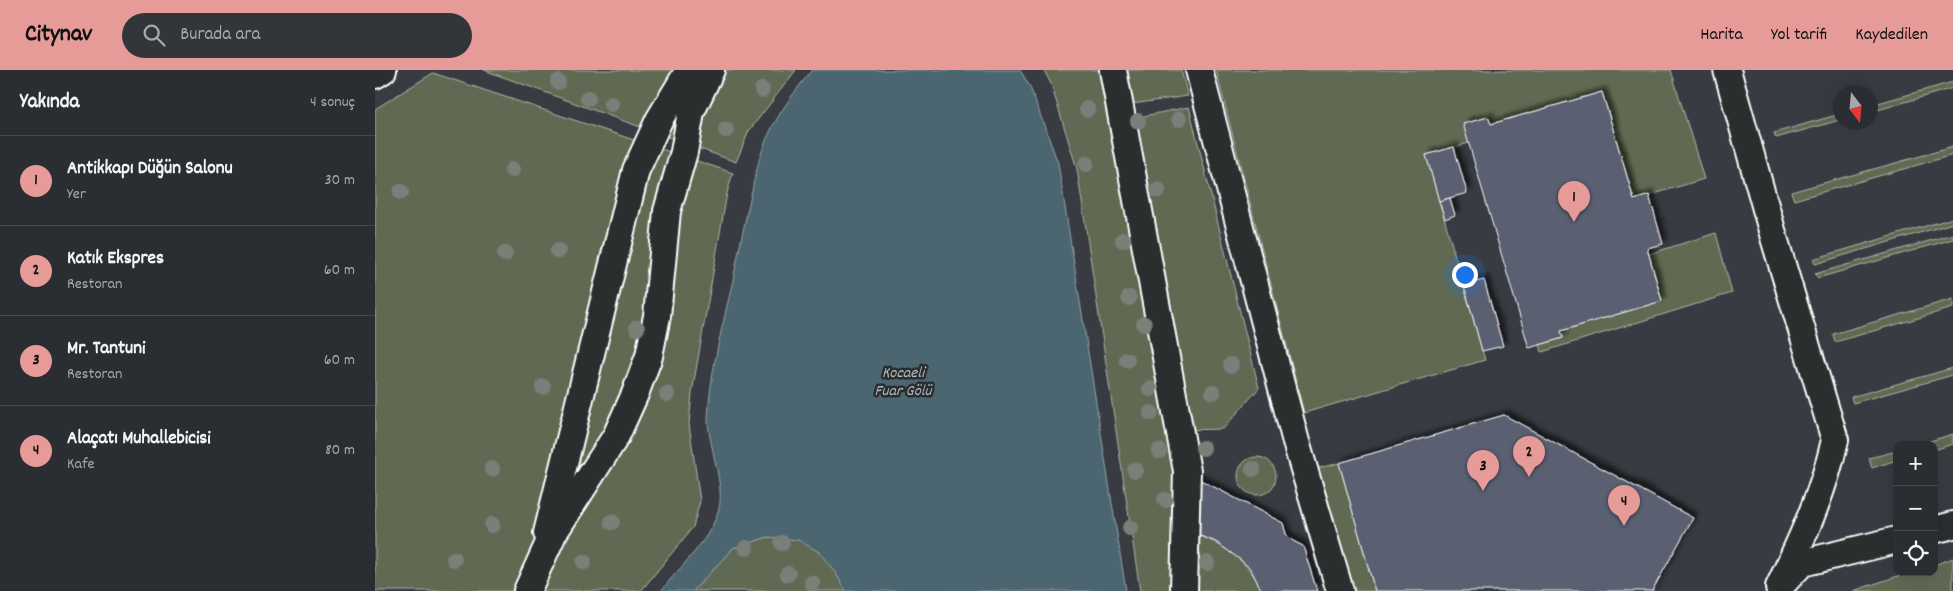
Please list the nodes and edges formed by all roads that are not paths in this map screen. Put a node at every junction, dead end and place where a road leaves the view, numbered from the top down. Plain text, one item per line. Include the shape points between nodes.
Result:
1 (383, 70) edge
2 (689, 70) edge
3 (711, 70) edge
4 (1113, 70) edge
5 (1199, 70) edge
6 (1727, 70) edge
7 (375, 75) edge
8 (1953, 525) edge
9 (1938, 529) edge
10 (1893, 541) edge
11 (532, 580) edge
12 (1775, 590) edge
13 (1184, 591) edge
14 (1340, 591) edge

1 - 7 street
2 - 11 street via 659,120 636,170
3 - 11 street via 691,112 684,152 667,211 657,316 649,356 616,436 553,534
4 - 13 street via 1187,471
5 - 14 street via 1297,442
6 - 12 street via 1835,440 1829,466 1800,543
8 - 9 street
10 - 12 street via 1802,563

